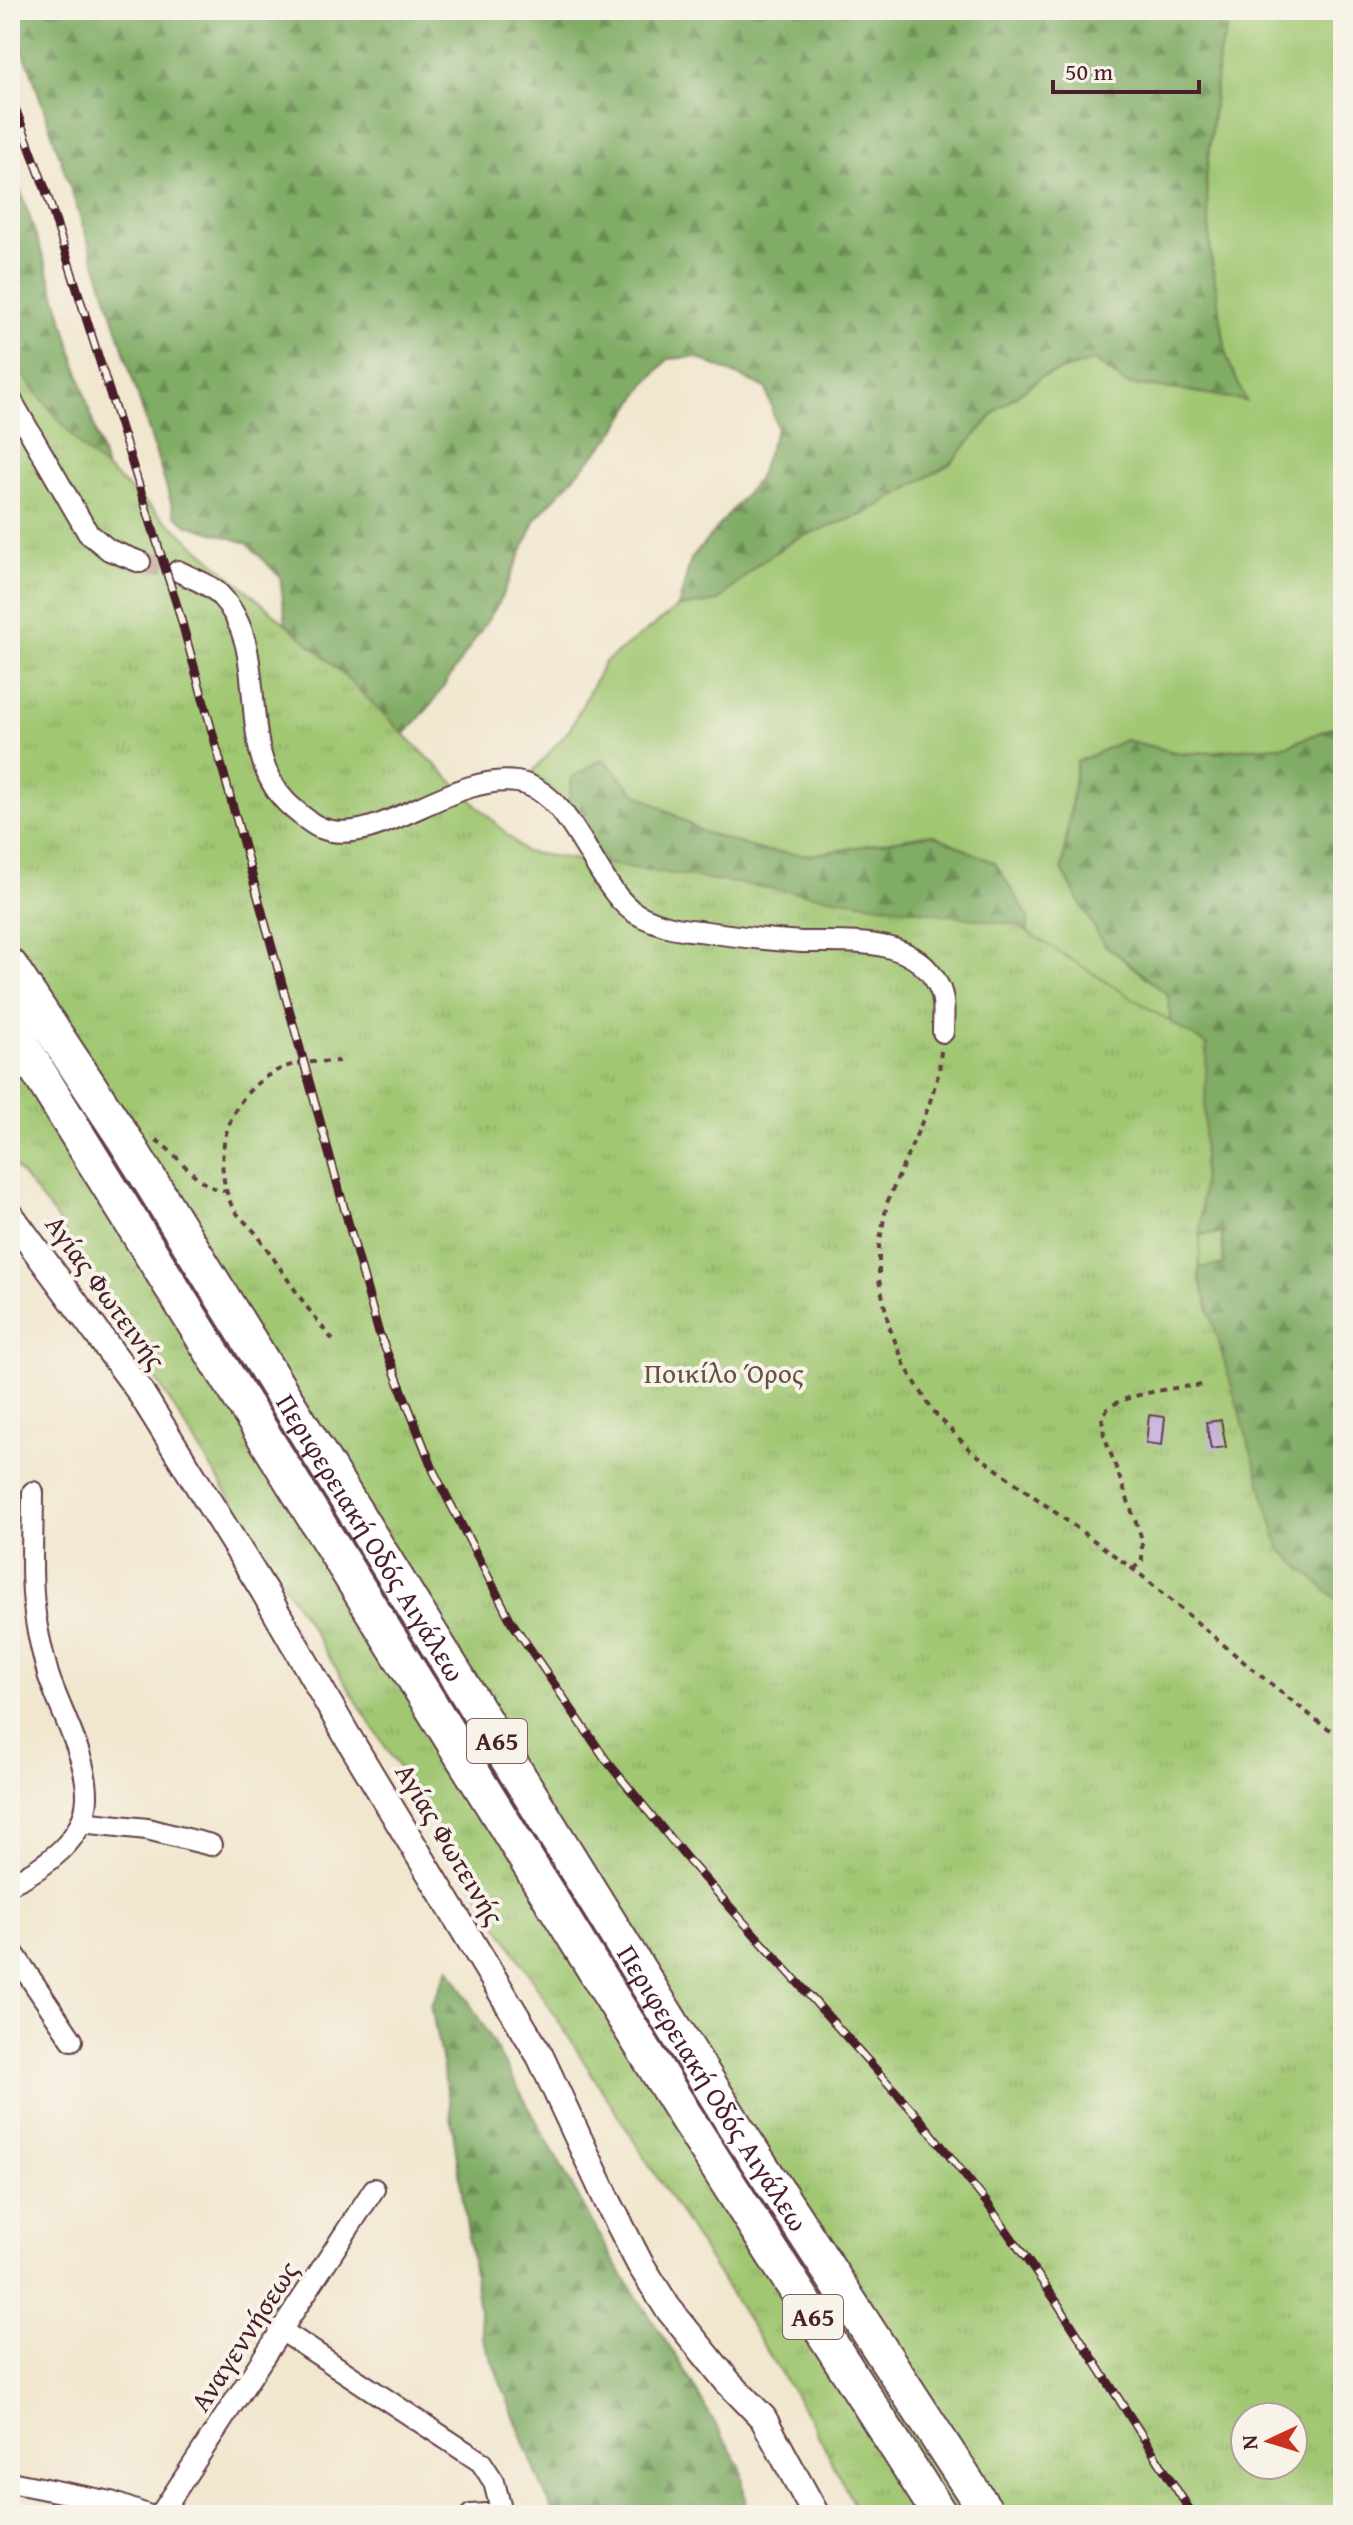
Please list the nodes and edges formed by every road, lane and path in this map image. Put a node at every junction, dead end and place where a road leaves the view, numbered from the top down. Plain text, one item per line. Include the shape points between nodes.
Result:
1 (10, 398) edge
2 (140, 562) tunnel mouth
3 (178, 571) tunnel mouth
4 (10, 966) edge
5 (10, 1026) edge
6 (943, 1032) joint
7 (339, 1061) dead end
8 (125, 1140) junction
9 (226, 1191) junction
10 (10, 1215) edge
11 (333, 1340) dead end
12 (1204, 1385) dead end
13 (33, 1492) dead end
14 (1133, 1569) junction
15 (1343, 1738) edge
16 (81, 1822) junction
17 (211, 1845) dead end
18 (10, 1884) edge
19 (10, 1948) edge
20 (72, 2040) dead end
21 (374, 2189) dead end
22 (281, 2330) junction
23 (10, 2482) edge
24 (503, 2514) edge
25 (147, 2515) edge
26 (160, 2515) edge
27 (471, 2515) edge
28 (816, 2515) edge
29 (940, 2515) edge
30 (988, 2515) edge

1 - 2 street via 88,533 109,550
3 - 6 street via 219,593 243,628 261,757 269,778 285,801 320,828 351,833 470,785 518,782 541,792 555,806 632,911 667,927 799,942 869,943 900,951 924,965 939,985
4 - 8 highway, Περιφερειακή Οδός Αιγάλεω / Α65
5 - 29 highway, Περιφερειακή Οδός Αιγάλεω / Α65 via 678,2105
6 - 14 path via 939,1072 887,1203 879,1245 879,1280 889,1326 905,1366 933,1411 969,1449
7 - 9 path via 285,1067 269,1074 239,1103 223,1139
8 - 9 path via 150,1135 207,1186
8 - 30 highway, Περιφερειακή Οδός Αιγάλεω / Α65 via 719,2100
9 - 11 path via 237,1215 256,1233
10 - 28 street, Αγίας Φωτεινής via 139,1390 264,1591 540,2056 640,2264 667,2307 763,2418
12 - 14 path via 1126,1401 1102,1417 1142,1539 1142,1561
13 - 16 street via 37,1626 48,1674 81,1763 87,1797
14 - 15 path
16 - 17 street via 147,1829
16 - 18 street via 64,1848 34,1873
19 - 20 street
21 - 22 street, Αναγεννήσεως
22 - 24 street via 481,2462 494,2482
22 - 26 street, Αναγεννήσεως
23 - 25 street via 111,2502
24 - 27 street

